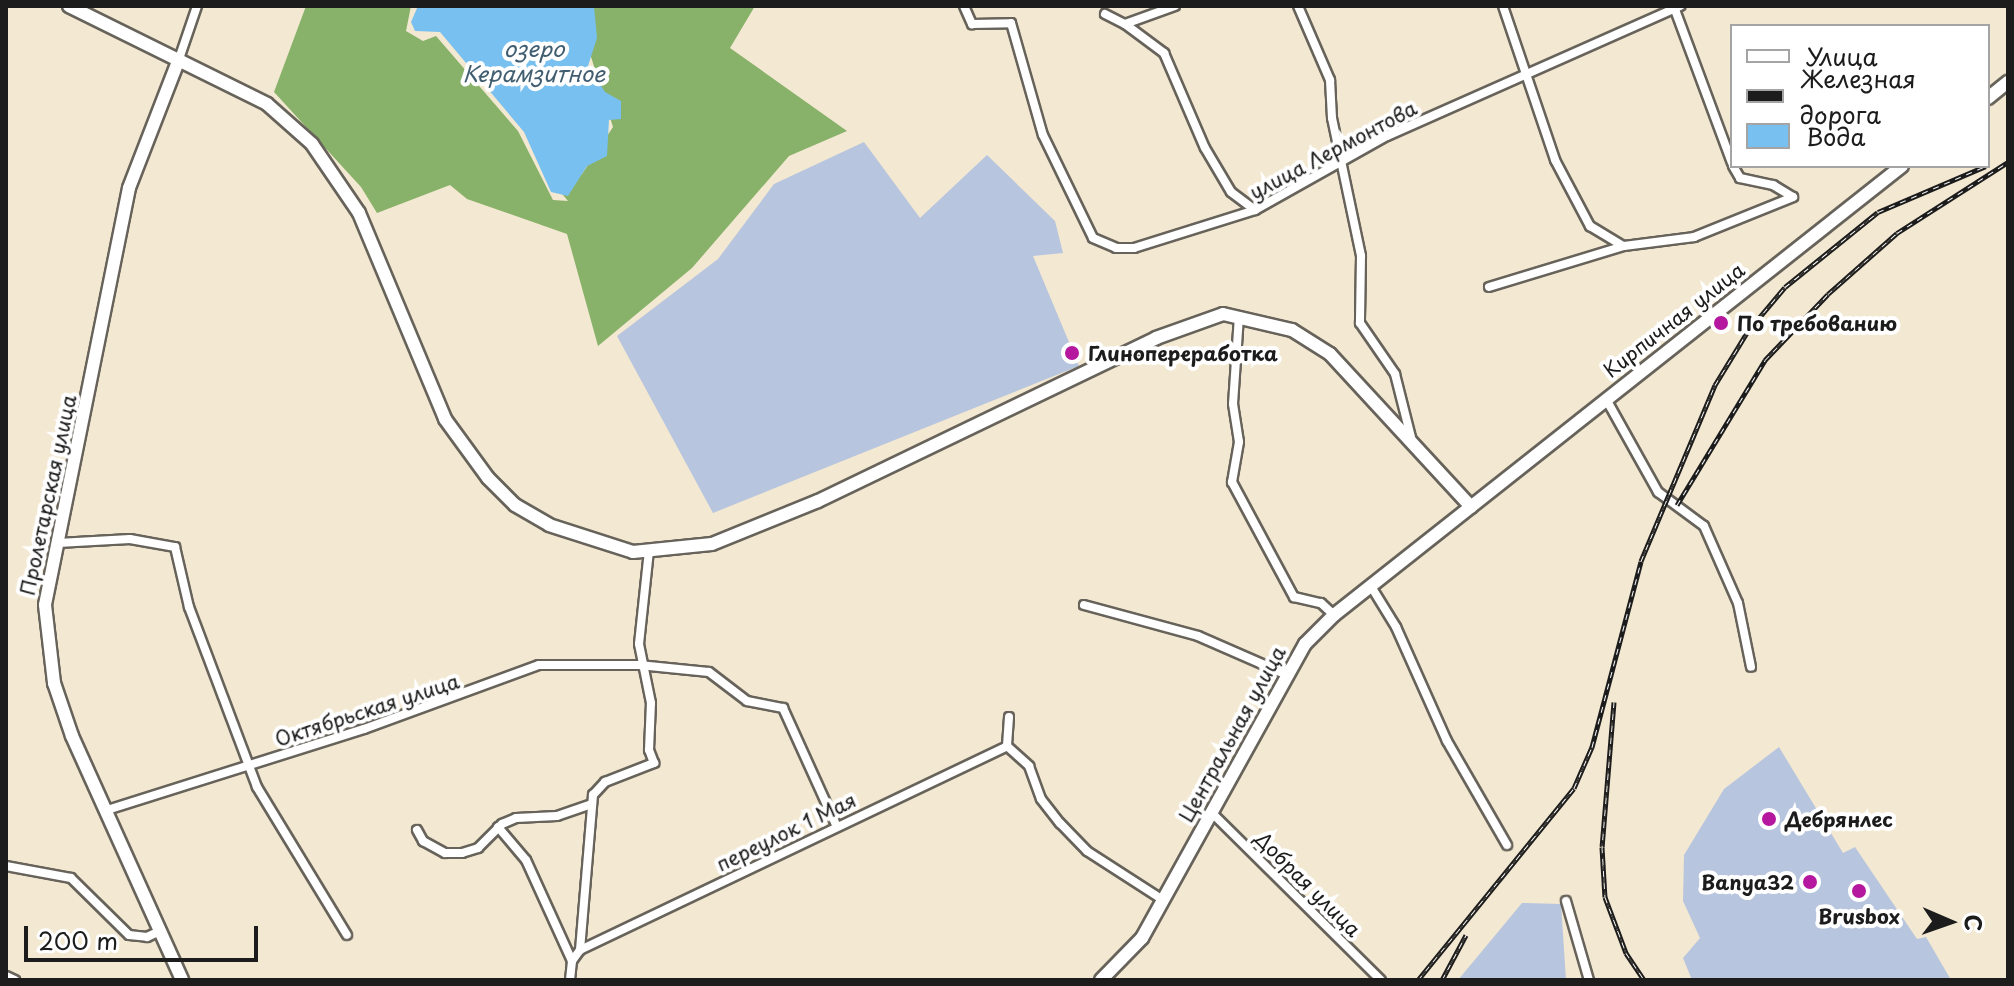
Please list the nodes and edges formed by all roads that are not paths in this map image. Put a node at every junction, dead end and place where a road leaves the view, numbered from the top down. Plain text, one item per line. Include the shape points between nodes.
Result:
1 (69, 6) edge
2 (197, 6) edge
3 (964, 6) edge
4 (1175, 6) edge
5 (1298, 6) edge
6 (1503, 6) edge
7 (1676, 7) edge
8 (1105, 14) dead end
9 (1125, 24) junction
10 (179, 59) junction
11 (1527, 71) junction
12 (2008, 82) edge
13 (1990, 96) edge
14 (1730, 157) edge
15 (1344, 161) junction
16 (1735, 168) edge
17 (1899, 168) edge
18 (1255, 210) junction
19 (1624, 246) junction
20 (1489, 287) dead end
21 (1239, 316) junction
22 (1606, 399) junction
23 (1412, 441) junction
24 (1471, 507) junction
25 (58, 543) junction
26 (649, 551) junction
27 (1372, 588) junction
28 (1084, 605) dead end
29 (1334, 615) junction
30 (639, 665) junction
31 (1751, 667) dead end
32 (1285, 674) junction
33 (1009, 717) dead end
34 (1007, 746) junction
35 (249, 765) junction
36 (591, 804) junction
37 (107, 810) junction
38 (1211, 812) junction
39 (836, 825) junction
40 (498, 827) junction
41 (417, 830) dead end
42 (1507, 845) dead end
43 (7, 866) edge
44 (1163, 900) junction
45 (1566, 901) dead end
46 (160, 931) junction
47 (347, 935) dead end
48 (580, 950) junction
49 (572, 961) junction
50 (6, 976) edge
51 (15, 980) edge
52 (182, 980) edge
53 (570, 980) edge
54 (1101, 980) edge
55 (1381, 980) edge
56 (1589, 980) edge

1 - 10 street
2 - 10 street, Пролетарская улица
3 - 18 street, улица Лермонтова via 972,24 1011,23 1043,135 1100,242 1134,248
4 - 9 street
5 - 15 street via 1330,80 1332,118
6 - 11 street
7 - 11 street, улица Лермонтова
7 - 14 street
8 - 9 street
9 - 18 street via 1164,53 1205,148 1231,192
10 - 25 street, Пролетарская улица via 129,188
10 - 26 street via 267,104 312,144 359,213 445,419 488,478 515,505 549,525 612,546
11 - 15 street, улица Лермонтова
11 - 19 street via 1555,160 1590,226
12 - 13 street
15 - 18 street, улица Лермонтова
15 - 23 street via 1361,256 1360,323 1395,374
16 - 19 street via 1740,178 1773,185 1793,197 1694,237
17 - 22 street, Кирпичная улица
19 - 20 street
21 - 23 street via 1292,330 1330,354
21 - 26 street via 1223,314 1156,338 818,501 712,544
21 - 29 street via 1233,404 1239,442 1232,482 1294,597 1321,603
22 - 24 street, Кирпичная улица
22 - 31 street via 1658,492 1704,526 1738,603
23 - 24 street
24 - 27 street, Центральная улица
25 - 35 street via 130,539 175,547 189,607
25 - 37 street, Пролетарская улица via 45,605 45,641 72,736
26 - 30 street
27 - 29 street, Центральная улица
27 - 42 street via 1396,627 1447,741
28 - 32 street via 1198,636
29 - 32 street, Центральная улица
30 - 35 street, Октябрьская улица via 539,665 466,695
30 - 36 street via 651,703 649,750 654,763 597,789
30 - 39 street, Октябрьская улица via 709,672 747,701 783,708
32 - 38 street, Центральная улица
33 - 34 street
34 - 39 street, переулок 1 Мая
34 - 44 street via 1029,766 1041,799 1087,851
35 - 37 street, Октябрьская улица
35 - 47 street
36 - 40 street via 557,816 516,818
36 - 48 street
37 - 46 street, Пролетарская улица
38 - 44 street, Центральная улица
38 - 55 street, Добрая улица
39 - 48 street, переулок 1 Мая
40 - 41 street via 478,848 462,853 445,853 423,841
40 - 49 street via 526,860
43 - 46 street via 71,878 129,935 147,937
44 - 54 street, Центральная улица via 1142,938
45 - 56 street
46 - 52 street, Пролетарская улица
48 - 49 street
49 - 53 street
50 - 51 street

